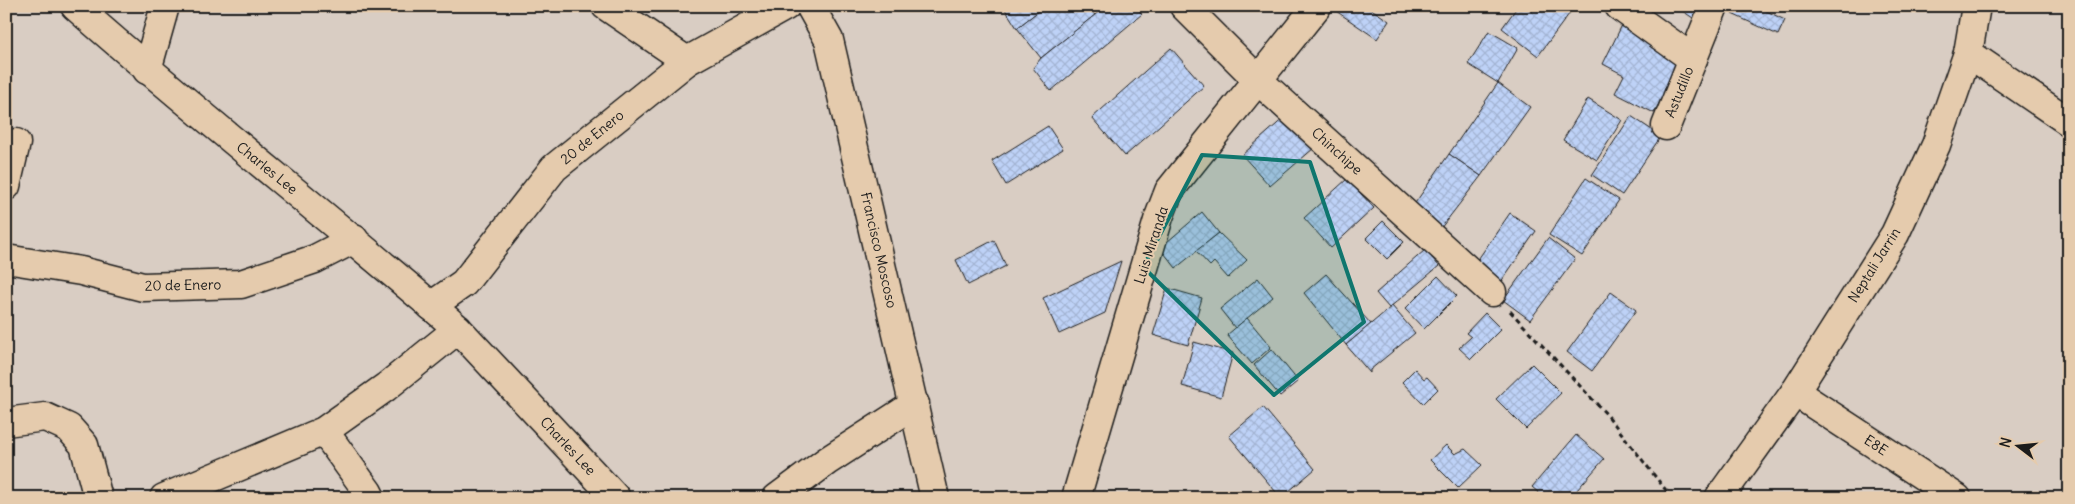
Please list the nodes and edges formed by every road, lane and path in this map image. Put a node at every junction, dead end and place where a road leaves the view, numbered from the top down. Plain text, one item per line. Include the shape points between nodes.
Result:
1 (75, 6) edge
2 (165, 6) edge
3 (606, 6) edge
4 (786, 6) edge
5 (810, 6) edge
6 (1184, 6) edge
7 (1317, 6) edge
8 (1619, 6) edge
9 (1714, 6) edge
10 (1976, 6) edge
11 (1968, 53) junction
12 (1693, 59) junction
13 (687, 61) junction
14 (148, 70) junction
15 (1259, 81) junction
16 (2069, 122) edge
17 (1666, 126) dead end
18 (16, 143) dead end
19 (6, 186) edge
20 (354, 239) junction
21 (6, 259) edge
22 (1492, 292) joint
23 (431, 306) junction
24 (458, 329) junction
25 (1795, 392) junction
26 (915, 404) junction
27 (6, 422) edge
28 (324, 431) junction
29 (98, 498) edge
30 (164, 498) edge
31 (370, 498) edge
32 (616, 498) edge
33 (778, 498) edge
34 (935, 498) edge
35 (1076, 498) edge
36 (1672, 498) edge
37 (1719, 498) edge
38 (1957, 498) edge

1 - 14 street, Charles Lee
2 - 14 street
3 - 13 street
4 - 13 street, 20 de Enero
5 - 26 street, Francisco Moscoso via 829,40
6 - 15 street, Chinchipe
7 - 15 street, Luis Miranda
8 - 12 street, Astudillo
9 - 12 street, Astudillo
10 - 11 street, Neptali Jarrin
11 - 16 street
11 - 25 street, Neptali Jarrin via 1936,145 1895,234
12 - 17 street, Astudillo
13 - 23 street, 20 de Enero via 554,168 464,283
14 - 20 street, Charles Lee
15 - 22 street, Chinchipe
15 - 35 street, Luis Miranda via 1170,191 1159,217
18 - 19 street
20 - 21 street, 20 de Enero via 315,259 241,284 143,287 81,271
20 - 23 street, Charles Lee
22 - 36 path via 1608,416
23 - 24 street, Charles Lee
24 - 28 street via 386,387
24 - 32 street, Charles Lee
25 - 37 street, Neptali Jarrin
25 - 38 street, E8E
26 - 33 street via 827,461
26 - 34 street, Francisco Moscoso
27 - 29 street via 45,417 69,428 84,445
28 - 30 street
28 - 31 street

